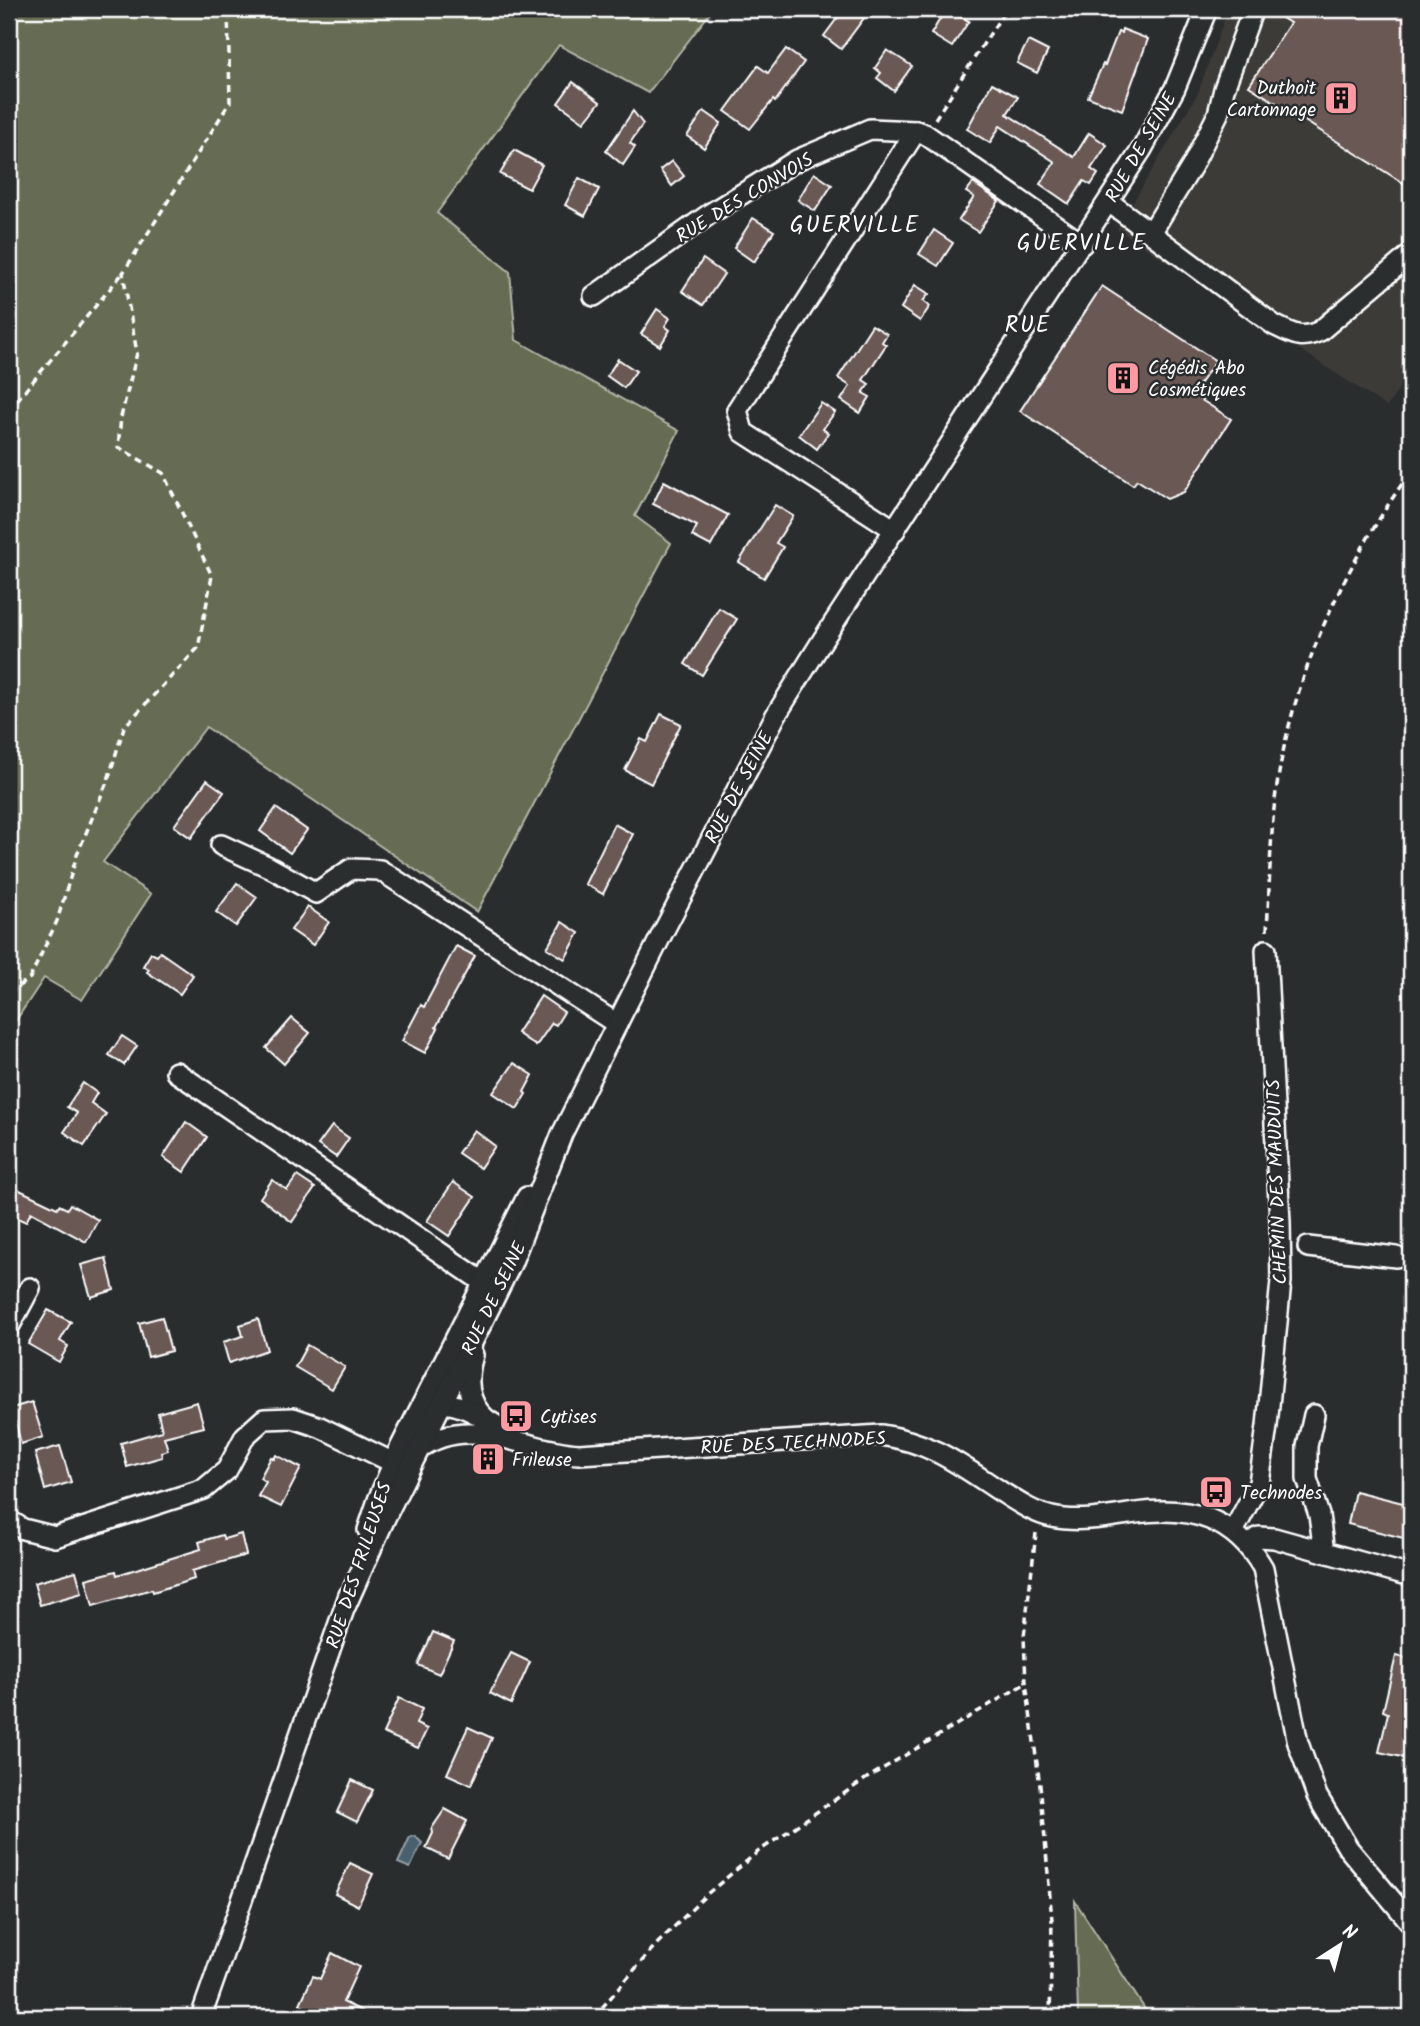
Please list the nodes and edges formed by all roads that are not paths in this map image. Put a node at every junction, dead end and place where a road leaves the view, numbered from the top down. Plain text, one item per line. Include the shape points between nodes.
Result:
1 (1207, 9) edge
2 (1252, 9) edge
3 (921, 133) junction
4 (1109, 202) junction
5 (1147, 230) junction
6 (1082, 244) junction
7 (1411, 254) edge
8 (594, 296) dead end
9 (895, 530) junction
10 (221, 845) dead end
11 (1266, 950) road end
12 (617, 1024) junction
13 (176, 1072) dead end
14 (562, 1134) junction
15 (1308, 1247) dead end
16 (1396, 1256) dead end
17 (483, 1282) junction
18 (30, 1288) dead end
19 (482, 1324) junction
20 (9, 1327) edge
21 (436, 1400) junction
22 (1314, 1415) dead end
23 (490, 1423) junction
24 (471, 1433) junction
25 (527, 1443) junction
26 (417, 1450) junction
27 (400, 1467) junction
28 (9, 1520) edge
29 (1240, 1539) junction
30 (1324, 1552) junction
31 (1411, 1576) edge
32 (345, 1608) joint
33 (1411, 1923) edge
34 (201, 2017) edge

1 - 4 street, RUE DE SEINE via 1175,88
2 - 5 street via 1218,114 1192,166 1154,228
3 - 6 street
3 - 8 street, RUE DES CONVOIS via 870,129 797,160 711,213
3 - 9 street via 737,410 743,432
4 - 5 street
4 - 6 street, RUE DE SEINE
5 - 7 street via 1274,325 1298,337 1320,331
6 - 9 street, RUE DE SEINE
9 - 12 street, RUE DE SEINE via 776,715
10 - 12 street via 316,893 351,869 380,870
11 - 29 street, CHEMIN DES MAUDUITS via 1281,1281 1259,1483
12 - 14 street, RUE DE SEINE
13 - 17 street
14 - 17 street, RUE DES FRILEUSES
14 - 19 street, RUE DE SEINE via 523,1236
15 - 16 street
17 - 21 street, RUE DES FRILEUSES
18 - 20 street
19 - 21 street, RUE DE SEINE
19 - 23 street via 468,1385 474,1406
21 - 23 street, RUE DES TECHNODES via 460,1406
21 - 24 street via 450,1424
21 - 26 street, RUE DE SEINE
21 - 27 street, RUE DES FRILEUSES via 417,1413
22 - 30 street via 1307,1446 1307,1479 1319,1515
23 - 25 street, RUE DES TECHNODES
24 - 25 street, RUE DES TECHNODES
24 - 26 street, RUE DES TECHNODES via 443,1435
25 - 29 street, RUE DES TECHNODES via 562,1453 597,1454 891,1436 932,1448 1053,1518 1090,1520 1178,1511 1212,1519
26 - 27 street, RUE DE SEINE
27 - 28 street via 320,1427 293,1418 264,1419 245,1436 227,1470 204,1489 55,1537 23,1529
27 - 32 street, RUE DE SEINE
29 - 30 street via 1265,1536
29 - 33 street via 1263,1568 1298,1743 1317,1796 1348,1848
30 - 31 street
32 - 34 street, RUE DES FRILEUSES

